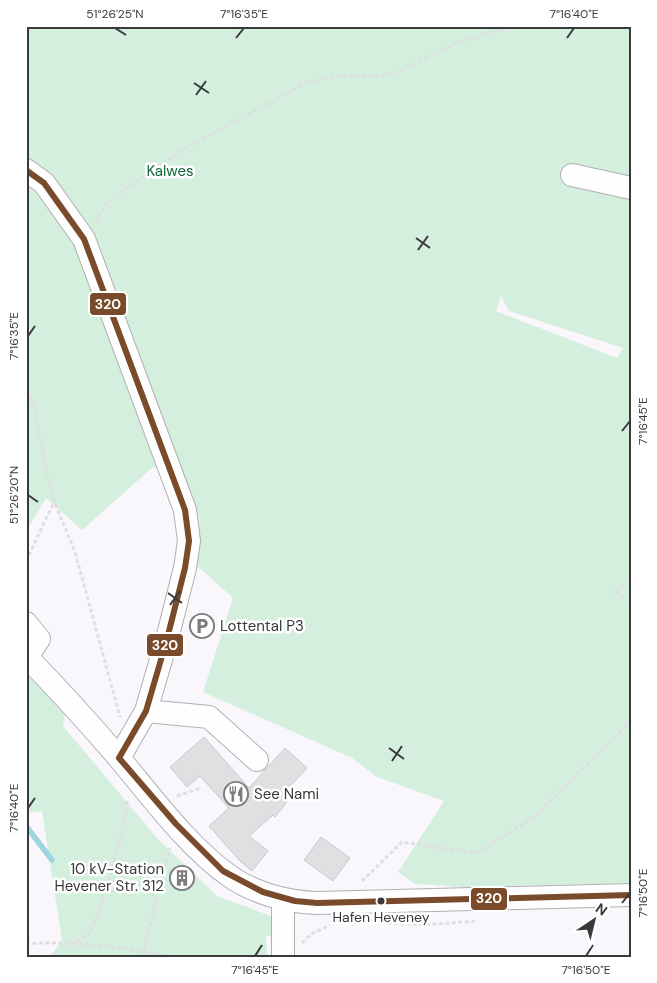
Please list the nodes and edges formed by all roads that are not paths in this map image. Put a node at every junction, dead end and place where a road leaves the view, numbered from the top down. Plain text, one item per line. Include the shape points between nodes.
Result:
1 (26, 170) edge
2 (572, 175) dead end
3 (631, 188) edge
4 (26, 622) edge
5 (27, 657) edge
6 (146, 711) junction
7 (123, 751) junction
8 (257, 760) dead end
9 (631, 895) edge
10 (283, 899) junction
11 (283, 954) edge

1 - 6 street via 44,183 84,239 185,510 189,541 185,568
2 - 3 street
4 - 5 street via 39,638
5 - 7 street
6 - 7 street
6 - 8 street via 209,717
7 - 10 street via 134,776 214,864 232,878
9 - 10 street via 317,903
10 - 11 street

